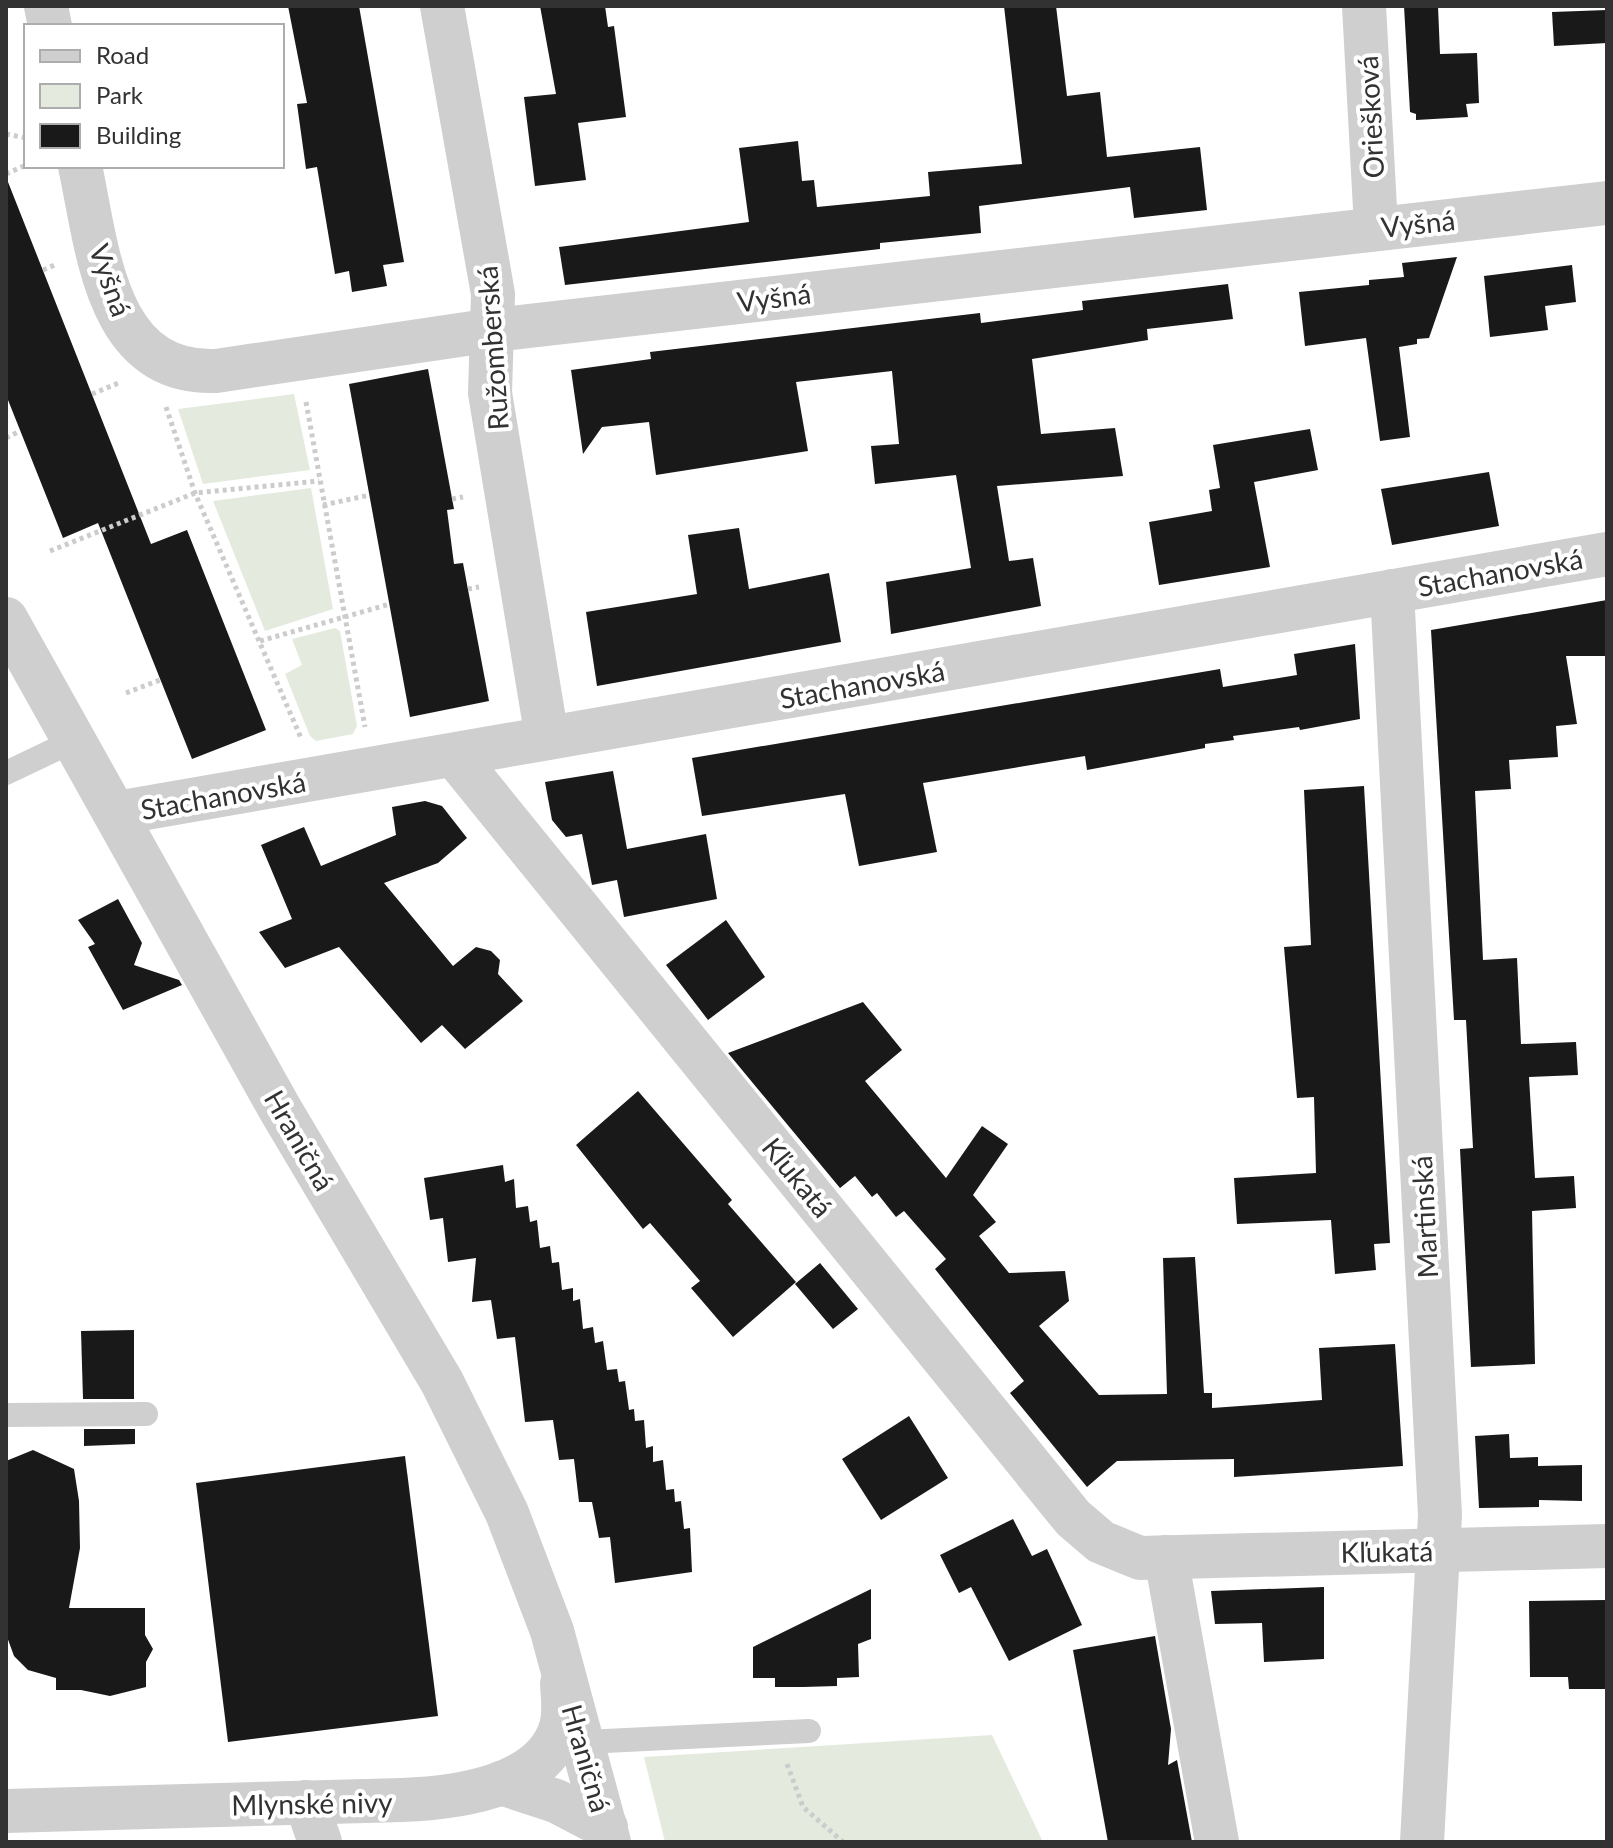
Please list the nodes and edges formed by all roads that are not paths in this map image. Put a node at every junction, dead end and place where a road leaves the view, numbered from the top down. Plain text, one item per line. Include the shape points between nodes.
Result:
1 (442, 6) edge
2 (1364, 6) edge
3 (80, 168) edge
4 (1607, 203) edge
5 (1376, 227) junction
6 (493, 330) junction
7 (1607, 554) edge
8 (1392, 591) junction
9 (6, 619) edge
10 (547, 738) junction
11 (75, 740) junction
12 (454, 755) junction
13 (6, 773) edge
14 (117, 813) junction
15 (146, 1414) dead end
16 (6, 1415) edge
17 (1607, 1546) edge
18 (1440, 1550) junction
19 (1166, 1557) junction
20 (562, 1675) junction
21 (809, 1731) dead end
22 (585, 1742) junction
23 (501, 1783) junction
24 (6, 1811) edge
25 (313, 1822) edge
26 (608, 1834) edge
27 (1217, 1842) edge
28 (1422, 1842) edge

1 - 6 street, Ružomberská via 493,294
2 - 5 street, Oriešková
3 - 6 street, Vyšná via 120,316 149,355 169,365 190,372 216,371
4 - 5 street, Vyšná
5 - 6 street, Vyšná
6 - 10 street, Ružomberská via 490,393
7 - 8 street, Stachanovská
8 - 10 street, Stachanovská
8 - 18 street, Martinská
9 - 11 street, Hraničná
10 - 12 street, Stachanovská
11 - 13 lane
11 - 14 street, Hraničná
12 - 14 street, Stachanovská
12 - 19 street, Kľukatá via 1073,1518 1121,1553
14 - 20 street, Hraničná via 280,1109 442,1382 528,1563
15 - 16 lane
17 - 18 street, Kľukatá
18 - 19 street, Kľukatá
18 - 28 street, Martinská
19 - 27 street
20 - 22 street, Hraničná
20 - 23 street, Hraničná via 561,1730 531,1766
21 - 22 lane
22 - 26 street, Hraničná
23 - 25 street, Mlynské nivy
23 - 26 street via 556,1801
24 - 25 street, Mlynské nivy

